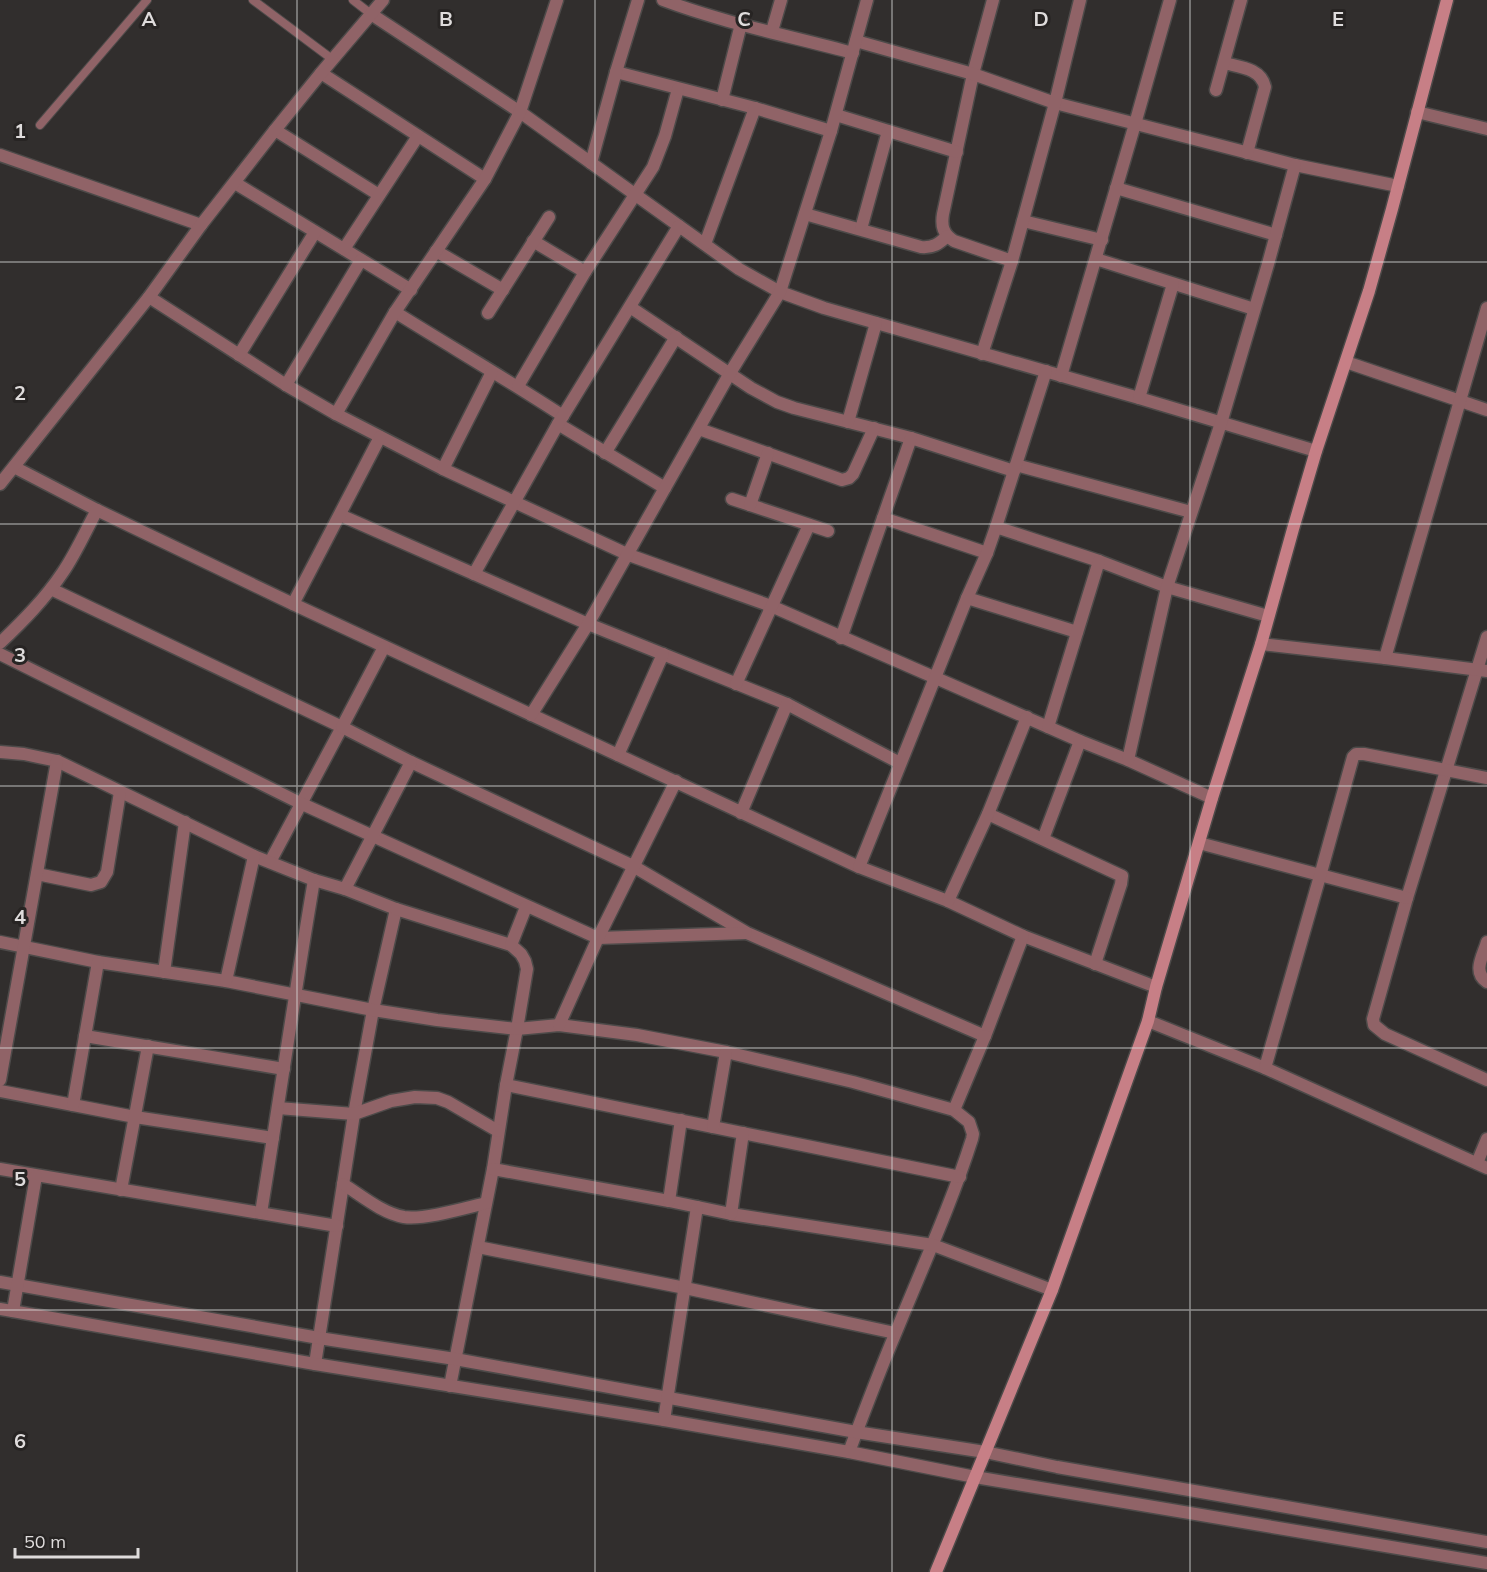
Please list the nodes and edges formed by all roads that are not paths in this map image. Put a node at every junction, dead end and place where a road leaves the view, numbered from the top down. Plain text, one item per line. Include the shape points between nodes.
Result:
1 (147, 0) edge
2 (253, 0) edge
3 (353, 0) edge
4 (383, 0) edge
5 (557, 0) edge
6 (638, 0) edge
7 (663, 0) edge
8 (781, 0) edge
9 (867, 0) edge
10 (993, 0) edge
11 (1080, 0) edge
12 (1170, 0) edge
13 (1241, 0) edge
14 (1447, 0) edge
15 (371, 14) junction
16 (741, 24) junction
17 (772, 32) junction
18 (855, 47) junction
19 (332, 59) junction
20 (1224, 63) junction
21 (616, 72) junction
22 (321, 73) junction
23 (973, 74) junction
24 (678, 89) junction
25 (1216, 90) dead end
26 (722, 100) junction
27 (1055, 103) junction
28 (755, 108) junction
29 (520, 112) junction
30 (1417, 112) junction
31 (836, 115) junction
32 (1135, 124) junction
33 (40, 125) dead end
34 (1487, 129) edge
35 (275, 130) junction
36 (831, 131) junction
37 (888, 131) junction
38 (418, 135) junction
39 (957, 152) junction
40 (1246, 153) junction
41 (0, 154) edge
42 (591, 163) junction
43 (1295, 165) junction
44 (485, 179) junction
45 (235, 183) junction
46 (1398, 186) junction
47 (1116, 188) junction
48 (636, 194) junction
49 (379, 195) junction
50 (805, 214) junction
51 (549, 217) dead end
52 (1023, 221) junction
53 (201, 225) junction
54 (679, 226) junction
55 (861, 229) junction
56 (315, 232) junction
57 (1276, 235) junction
58 (947, 236) junction
59 (1102, 240) junction
60 (533, 241) junction
61 (705, 244) junction
62 (344, 249) junction
63 (436, 251) junction
64 (1096, 259) junction
65 (361, 260) junction
66 (1012, 261) junction
67 (585, 272) junction
68 (1173, 284) junction
69 (411, 290) junction
70 (503, 290) junction
71 (780, 292) junction
72 (150, 297) junction
73 (630, 307) junction
74 (1487, 308) edge
75 (1254, 309) junction
76 (395, 312) junction
77 (488, 313) dead end
78 (876, 323) junction
79 (1484, 333) edge
80 (676, 337) junction
81 (982, 354) junction
82 (239, 355) junction
83 (1346, 362) junction
84 (1046, 371) junction
85 (492, 372) junction
86 (730, 373) junction
87 (1061, 376) junction
88 (286, 385) junction
89 (518, 386) junction
90 (1139, 398) junction
91 (1460, 402) junction
92 (1487, 410) edge
93 (336, 414) junction
94 (561, 420) junction
95 (848, 422) junction
96 (1221, 423) junction
97 (874, 428) junction
98 (699, 429) junction
99 (380, 437) junction
100 (911, 438) junction
101 (1316, 452) junction
102 (605, 453) junction
103 (768, 453) junction
104 (14, 467) junction
105 (1015, 468) junction
106 (443, 469) junction
107 (0, 484) edge
108 (665, 489) junction
109 (732, 499) dead end
110 (515, 503) junction
111 (750, 505) junction
112 (98, 510) junction
113 (1191, 512) junction
114 (340, 515) junction
115 (883, 518) junction
116 (809, 525) junction
117 (996, 527) junction
118 (828, 531) dead end
119 (987, 553) junction
120 (628, 555) junction
121 (1099, 561) junction
122 (474, 574) junction
123 (1167, 587) junction
124 (51, 589) junction
125 (967, 597) junction
126 (293, 604) junction
127 (771, 606) junction
128 (1268, 616) junction
129 (588, 624) junction
130 (1077, 632) junction
131 (1487, 637) edge
132 (841, 638) junction
133 (0, 643) edge
134 (1261, 644) junction
135 (384, 647) junction
136 (0, 654) edge
137 (663, 654) junction
138 (1385, 658) junction
139 (1482, 671) edge
140 (934, 678) junction
141 (736, 684) junction
142 (787, 704) junction
143 (531, 715) junction
144 (1026, 717) junction
145 (342, 727) junction
146 (1048, 727) junction
147 (1080, 741) junction
148 (0, 752) edge
149 (618, 755) junction
150 (1128, 760) junction
151 (57, 761) junction
152 (411, 762) junction
153 (900, 763) junction
154 (1446, 770) junction
155 (1487, 778) edge
156 (676, 781) junction
157 (120, 792) junction
158 (1212, 798) junction
159 (300, 803) junction
160 (741, 813) junction
161 (988, 814) junction
162 (185, 822) junction
163 (372, 837) junction
164 (1043, 839) junction
165 (1199, 843) junction
166 (254, 856) junction
167 (270, 862) junction
168 (633, 866) junction
169 (859, 867) junction
170 (38, 874) junction
171 (1320, 876) junction
172 (314, 880) junction
173 (345, 889) junction
174 (1407, 898) junction
175 (948, 901) junction
176 (526, 907) junction
177 (396, 909) junction
178 (747, 933) junction
179 (1023, 936) junction
180 (598, 938) junction
181 (0, 942) edge
182 (1487, 942) edge
183 (511, 945) junction
184 (25, 947) junction
185 (98, 962) junction
186 (1095, 964) junction
187 (164, 972) junction
188 (226, 981) junction
189 (1487, 982) edge
190 (1156, 987) junction
191 (294, 994) junction
192 (373, 1010) junction
193 (6, 1019) edge
194 (1148, 1021) junction
195 (559, 1025) junction
196 (517, 1029) junction
197 (85, 1036) junction
198 (985, 1036) junction
199 (148, 1046) junction
200 (726, 1052) junction
201 (285, 1068) junction
202 (1265, 1068) junction
203 (0, 1080) edge
204 (1487, 1080) edge
205 (506, 1085) junction
206 (0, 1091) edge
207 (73, 1105) junction
208 (278, 1108) junction
209 (954, 1110) junction
210 (354, 1114) junction
211 (135, 1117) junction
212 (681, 1120) junction
213 (713, 1126) junction
214 (498, 1131) junction
215 (743, 1133) junction
216 (273, 1138) junction
217 (1487, 1139) edge
218 (1482, 1165) edge
219 (0, 1169) edge
220 (492, 1169) junction
221 (36, 1176) junction
222 (960, 1177) junction
223 (343, 1184) junction
224 (121, 1190) junction
225 (669, 1201) junction
226 (486, 1203) junction
227 (698, 1207) junction
228 (261, 1213) junction
229 (731, 1214) junction
230 (337, 1226) junction
231 (933, 1245) junction
232 (478, 1247) junction
233 (0, 1282) edge
234 (17, 1284) junction
235 (685, 1288) junction
236 (1052, 1290) junction
237 (6, 1310) edge
238 (895, 1333) junction
239 (319, 1338) junction
240 (455, 1359) junction
241 (315, 1364) junction
242 (450, 1386) junction
243 (668, 1398) junction
244 (664, 1420) junction
245 (856, 1432) junction
246 (849, 1452) junction
247 (985, 1452) junction
248 (975, 1477) junction
249 (1487, 1542) edge
250 (1487, 1563) edge
251 (936, 1572) edge

1 - 33 lane
2 - 19 lane
3 - 15 lane
4 - 15 street
5 - 29 street
6 - 21 street
7 - 16 street
8 - 17 street
9 - 18 street
10 - 23 street
11 - 27 street
12 - 32 street
13 - 20 street
14 - 30 main road
15 - 19 street
15 - 29 street
16 - 17 street
16 - 26 street
17 - 18 street
18 - 23 street
18 - 31 street
19 - 22 street
20 - 25 street
20 - 40 street via 1254,72 1263,81
21 - 24 street
21 - 42 street
22 - 35 street
22 - 38 street
23 - 27 street
23 - 39 street
24 - 26 street
24 - 48 street via 653,167
26 - 28 street
27 - 32 street
27 - 52 street
28 - 36 street
28 - 61 street
29 - 42 street
29 - 44 street
30 - 34 street
30 - 46 main road
31 - 36 street
31 - 37 street
32 - 40 street
32 - 47 street
35 - 45 street
35 - 49 street
36 - 50 street
37 - 39 street
37 - 55 street
38 - 44 street
38 - 49 street
39 - 58 street via 942,221
40 - 43 street
41 - 53 street
42 - 48 street
43 - 46 street
43 - 57 street
44 - 63 street
45 - 53 street
45 - 56 street
46 - 83 main road
47 - 57 street
47 - 59 street
48 - 54 street
48 - 67 street
49 - 62 street
50 - 55 street
50 - 71 street
51 - 60 street
52 - 59 street
52 - 66 street
53 - 72 street
54 - 61 street
54 - 73 street
55 - 58 street via 930,248
56 - 62 street
56 - 82 street
57 - 75 street
58 - 66 street
59 - 64 street
60 - 67 street
60 - 70 street
61 - 71 street
62 - 65 street
63 - 69 street
63 - 70 street
64 - 68 street
64 - 87 street
65 - 69 street
65 - 88 street
66 - 81 street
67 - 89 street
68 - 75 street
68 - 90 street
69 - 76 street
70 - 77 street
71 - 78 street
71 - 86 street
72 - 82 street
72 - 104 street
73 - 80 street
73 - 94 street
74 - 79 street
75 - 96 street
76 - 85 street
76 - 93 street
78 - 81 street
78 - 95 street
79 - 91 street
80 - 86 street
80 - 102 street
81 - 84 street
82 - 88 street
83 - 91 street
83 - 101 main road
84 - 87 street
84 - 105 street
85 - 89 street
85 - 106 street
86 - 95 street via 777,402
86 - 98 street
87 - 90 street
88 - 93 street
89 - 94 street
90 - 96 street
91 - 92 street
91 - 138 street
93 - 99 street
94 - 102 street
94 - 110 street
95 - 97 street
96 - 101 street
96 - 113 street
97 - 100 street
97 - 103 street via 853,474 845,479
98 - 103 street
98 - 108 street
99 - 106 street
99 - 114 street
100 - 105 street
100 - 115 street
101 - 128 main road
102 - 108 street
103 - 111 street
104 - 107 street
104 - 112 street
105 - 113 street
105 - 117 street
106 - 110 street
108 - 120 street
109 - 111 street
110 - 120 street
110 - 122 street
111 - 116 street
112 - 124 street
112 - 126 street
113 - 123 street
114 - 122 street
114 - 126 street
115 - 119 street
115 - 132 street
116 - 118 street
116 - 127 street
117 - 119 street
117 - 121 street
119 - 125 street
120 - 127 street
120 - 129 street
121 - 123 street
121 - 130 street
122 - 129 street
123 - 128 street
123 - 150 street
124 - 133 street
124 - 145 street
125 - 130 street
125 - 140 street
126 - 135 street
127 - 132 street
127 - 141 street
128 - 134 main road
129 - 137 street
129 - 143 street
130 - 146 street
131 - 139 street
132 - 140 street
134 - 138 street
134 - 158 main road
135 - 143 street
135 - 145 street
136 - 159 street
137 - 141 street
137 - 149 street
138 - 139 street
139 - 154 street
140 - 144 street
140 - 153 street
141 - 142 street
142 - 153 street
142 - 160 street
143 - 149 street
144 - 146 street
144 - 161 street
145 - 152 street
145 - 159 street
146 - 147 street
147 - 150 street
147 - 164 street
148 - 151 street
149 - 156 street
150 - 158 street
151 - 157 street
151 - 170 street
152 - 163 street
152 - 168 street
153 - 169 street
154 - 155 street
154 - 171 street via 1354,755
154 - 174 street
156 - 160 street
156 - 168 street
157 - 162 street
157 - 170 street via 107,872 100,882 91,885
158 - 165 main road
159 - 163 street
159 - 167 street
160 - 169 street
161 - 164 street
161 - 175 street
162 - 166 street
162 - 187 street
163 - 173 street
163 - 176 street
164 - 186 street via 1122,876
165 - 171 street
165 - 190 main road
166 - 167 street
166 - 188 street
167 - 172 street
168 - 178 street
168 - 180 street
169 - 175 street
170 - 184 street
171 - 174 street
171 - 202 street
172 - 173 street
172 - 191 street
173 - 177 street
174 - 204 street via 1374,1025 1385,1034
175 - 179 street
176 - 180 street
176 - 183 street
177 - 183 street
177 - 192 street
178 - 180 street
178 - 198 street
179 - 186 street
179 - 198 street
180 - 195 street
181 - 184 street
182 - 189 street via 1479,970
183 - 196 street via 521,954 527,969
184 - 185 street
184 - 193 street
185 - 187 street
185 - 197 street
186 - 190 street
187 - 188 street
188 - 191 street
190 - 194 main road
191 - 192 street
191 - 201 street
192 - 196 street
192 - 210 street
193 - 203 street
194 - 202 street
194 - 236 main road
195 - 196 street
195 - 200 street
196 - 205 street
197 - 199 street
197 - 207 street
198 - 209 street
199 - 201 street
199 - 211 street
200 - 209 street
200 - 213 street
201 - 208 street
202 - 218 street
205 - 212 street
205 - 214 street
206 - 207 street
207 - 211 street
208 - 210 street
208 - 216 street
209 - 222 street via 969,1122 973,1134
210 - 214 street via 415,1096 437,1098
210 - 223 street
211 - 216 street
211 - 224 street
212 - 213 street
212 - 225 street
213 - 215 street
214 - 220 street
215 - 222 street
215 - 229 street
216 - 228 street
217 - 218 street
219 - 221 street
220 - 225 street
220 - 226 street
221 - 224 street
221 - 234 street
222 - 231 street
223 - 226 street via 387,1211 405,1217
223 - 230 street
224 - 228 street
225 - 227 street
226 - 232 street
227 - 229 street
227 - 235 street
228 - 230 street
229 - 231 street
230 - 239 street
231 - 236 street
231 - 238 street
232 - 235 street
232 - 240 street
233 - 234 street
234 - 237 street
234 - 239 street
235 - 238 street
235 - 243 street
236 - 247 main road
237 - 241 street
238 - 245 street
239 - 240 street
239 - 241 street
240 - 242 street
240 - 243 street
241 - 242 street
242 - 244 street
243 - 244 street
243 - 245 street
244 - 246 street
245 - 246 street
245 - 247 street
246 - 248 street
247 - 248 main road
247 - 249 street
248 - 250 street
248 - 251 main road

